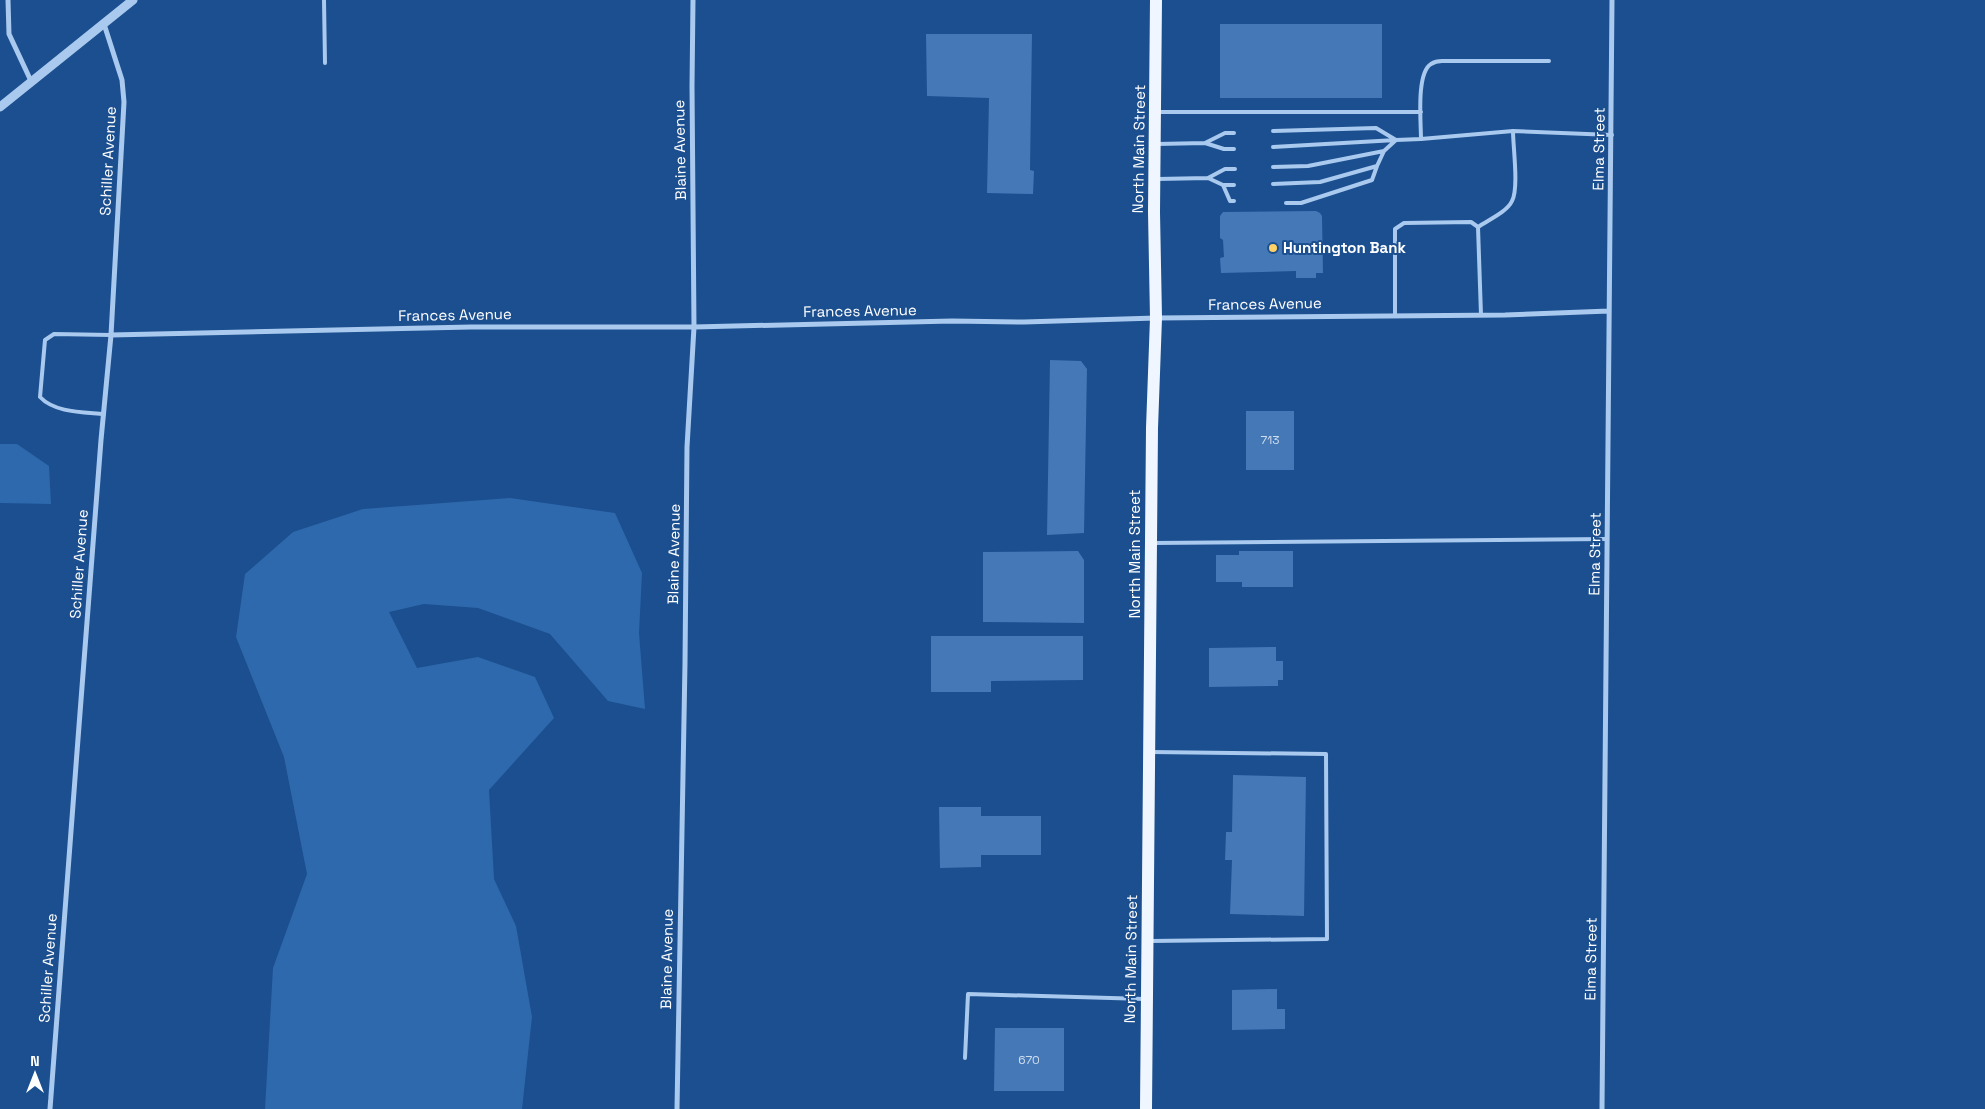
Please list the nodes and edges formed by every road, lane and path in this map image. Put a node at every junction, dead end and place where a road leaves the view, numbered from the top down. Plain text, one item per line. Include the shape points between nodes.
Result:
1 (8, 0) edge
2 (133, 0) edge
3 (324, 0) edge
4 (693, 0) edge
5 (1156, 0) edge
6 (1612, 0) edge
7 (104, 24) junction
8 (1549, 61) dead end
9 (324, 63) dead end
10 (31, 81) junction
11 (0, 107) edge
12 (1155, 112) junction
13 (1421, 112) junction
14 (1273, 131) dead end
15 (1513, 131) junction
16 (1234, 133) dead end
17 (1612, 135) junction
18 (1396, 140) junction
19 (1421, 140) junction
20 (1205, 143) junction
21 (1155, 144) junction
22 (1273, 147) dead end
23 (1234, 149) dead end
24 (1384, 151) junction
25 (1377, 166) junction
26 (1273, 167) dead end
27 (1235, 169) dead end
28 (1208, 178) junction
29 (1154, 179) junction
30 (1273, 184) dead end
31 (1223, 185) junction
32 (1234, 185) dead end
33 (1234, 201) dead end
34 (1286, 203) dead end
35 (1478, 226) junction
36 (1609, 311) junction
37 (1481, 315) junction
38 (1395, 316) junction
39 (1156, 318) junction
40 (694, 326) junction
41 (111, 335) junction
42 (104, 414) junction
43 (1607, 539) junction
44 (1151, 543) junction
45 (1149, 752) junction
46 (1148, 941) junction
47 (1147, 1000) junction
48 (965, 1058) dead end
49 (50, 1109) edge
50 (677, 1109) edge
51 (1146, 1109) edge
52 (1602, 1109) edge

1 - 10 street via 9,34
2 - 7 street
3 - 9 lane
4 - 40 street, Blaine Avenue
5 - 12 main road, North Main Street
6 - 17 street, Elma Street
7 - 10 street
7 - 41 street, Schiller Avenue via 122,80 124,102
8 - 13 lane via 1432,63 1424,71
10 - 11 street
12 - 13 lane
12 - 21 main road, North Main Street
13 - 19 lane
14 - 18 lane via 1376,128
15 - 17 lane
15 - 19 lane
15 - 35 lane via 1515,188 1512,202
16 - 20 lane via 1224,133
17 - 36 street, Elma Street
18 - 19 lane
18 - 22 lane
18 - 24 lane
20 - 21 lane
20 - 23 lane
21 - 29 main road, North Main Street
24 - 25 lane
24 - 26 lane via 1308,166
25 - 30 lane via 1320,182
25 - 34 lane via 1372,180 1301,203
27 - 28 lane via 1224,169
28 - 29 lane
28 - 31 lane
29 - 39 main road, North Main Street
31 - 32 lane
31 - 33 lane via 1230,201
35 - 37 lane
35 - 38 lane via 1471,222 1442,222 1404,224 1394,229
36 - 37 street, Frances Avenue
36 - 43 street, Elma Street
37 - 38 street, Frances Avenue
38 - 39 street, Frances Avenue
39 - 40 street, Frances Avenue
39 - 44 main road, North Main Street
40 - 41 street, Frances Avenue via 471,326
40 - 50 street, Blaine Avenue via 687,447
41 - 42 street, Schiller Avenue
41 - 42 lane via 54,334 45,340 40,397 45,402 74,412
42 - 49 street, Schiller Avenue
43 - 44 lane
43 - 52 street, Elma Street
44 - 45 main road, North Main Street
45 - 46 main road, North Main Street
45 - 46 lane via 1326,754 1328,939
46 - 47 main road, North Main Street
47 - 48 lane via 968,994
47 - 51 main road, North Main Street

